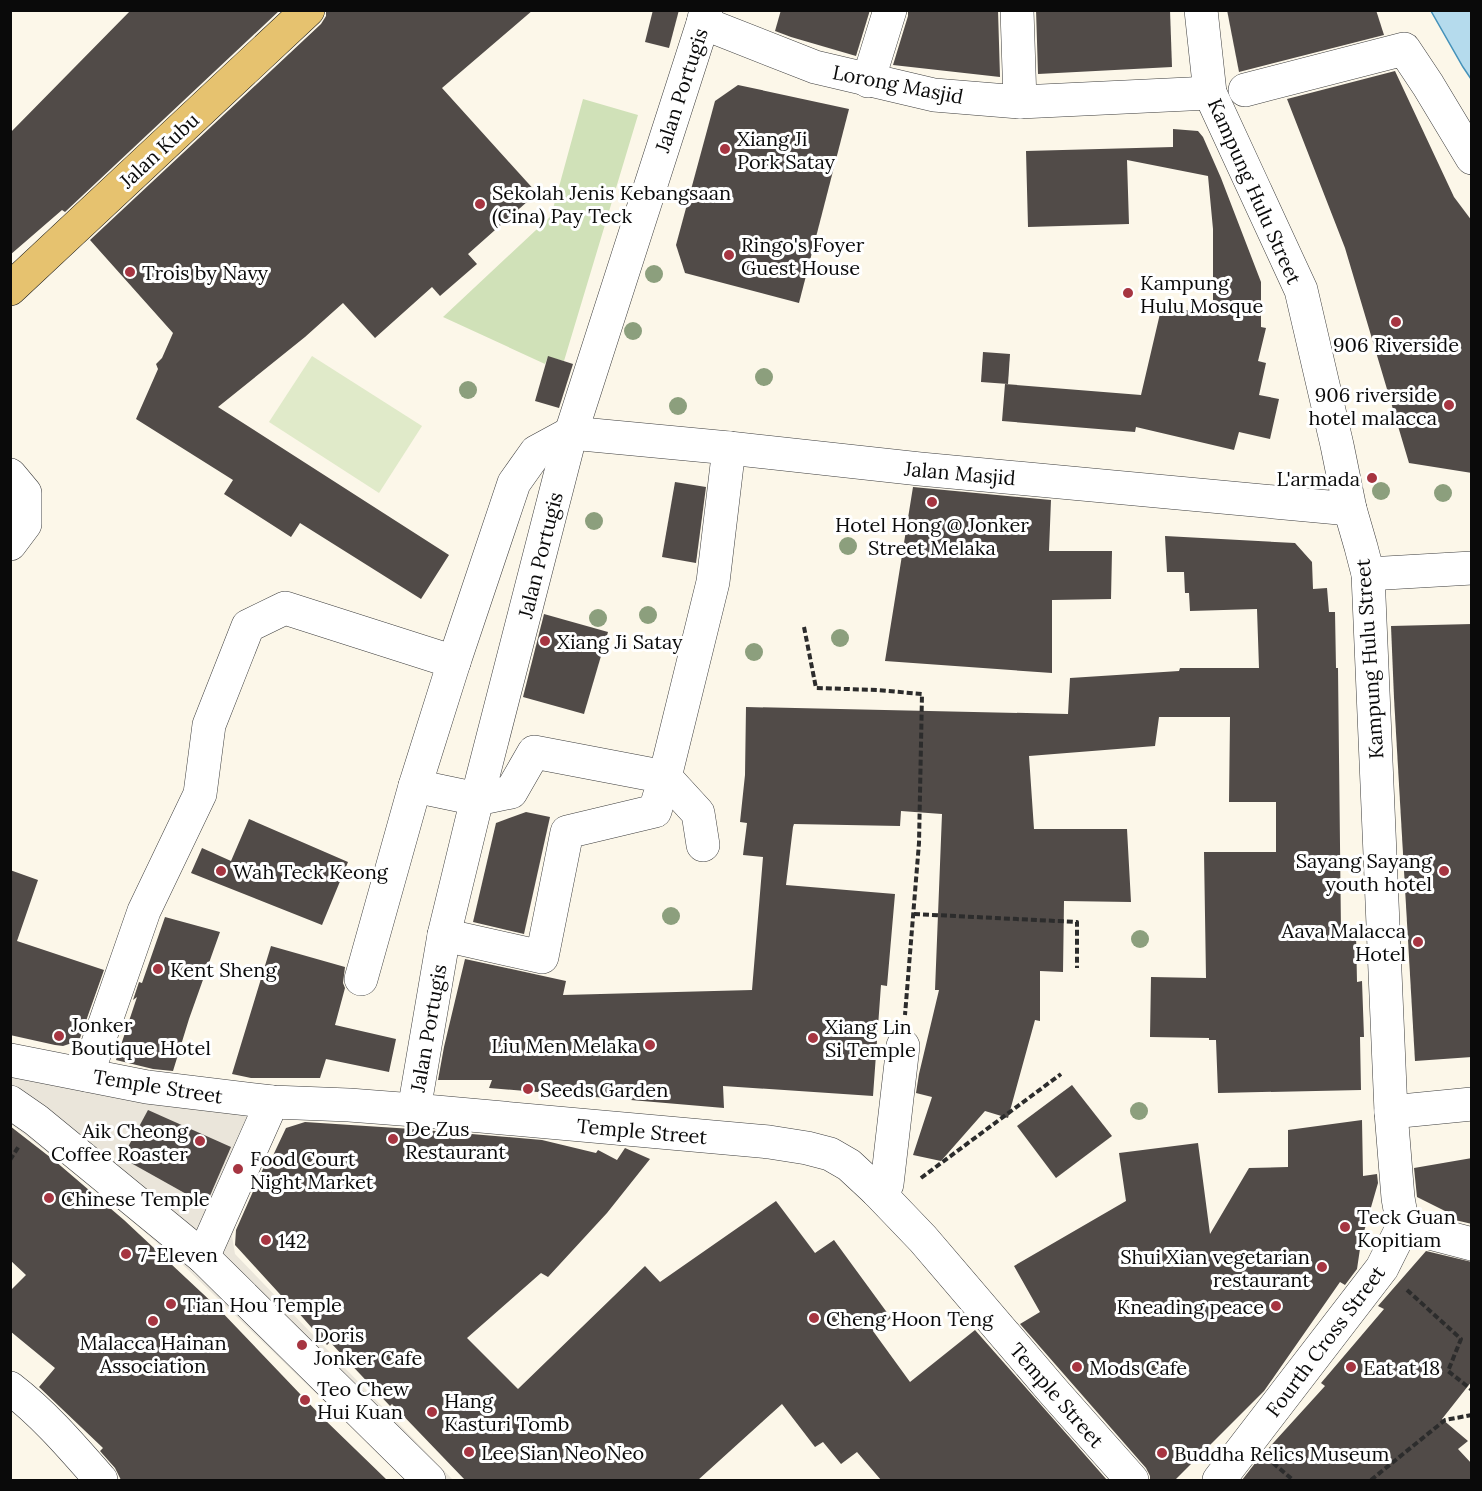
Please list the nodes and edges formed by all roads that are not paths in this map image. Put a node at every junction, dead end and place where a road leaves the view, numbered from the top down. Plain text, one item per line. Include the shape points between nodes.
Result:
1 (308, 10) edge
2 (890, 10) edge
3 (1017, 10) edge
4 (1201, 10) edge
5 (704, 17) edge
6 (868, 81) junction
7 (1245, 90) dead end
8 (1210, 93) junction
9 (1020, 102) junction
10 (1472, 158) edge
11 (10, 289) edge
12 (571, 433) junction
13 (729, 448) junction
14 (10, 475) edge
15 (1350, 508) junction
16 (10, 544) edge
17 (1472, 568) edge
18 (1368, 574) junction
19 (454, 662) junction
20 (665, 777) junction
21 (415, 786) junction
22 (477, 799) junction
23 (703, 845) dead end
24 (444, 935) junction
25 (361, 979) dead end
26 (903, 1046) road end
27 (10, 1060) edge
28 (87, 1075) junction
29 (10, 1102) edge
30 (272, 1102) junction
31 (1472, 1104) edge
32 (414, 1110) junction
33 (1391, 1112) junction
34 (882, 1188) junction
35 (1403, 1226) junction
36 (1472, 1244) edge
37 (203, 1257) junction
38 (10, 1388) edge
39 (101, 1480) edge
40 (429, 1480) edge
41 (1132, 1480) edge
42 (1219, 1480) edge

1 - 11 main road, Jalan Kubu
2 - 6 street
3 - 9 street
4 - 8 street, Kampung Hulu Street
5 - 6 street, Lorong Masjid via 815,68
5 - 12 street, Jalan Portugis
6 - 9 street, Lorong Masjid via 934,95
7 - 10 street via 1404,49
8 - 9 street, Lorong Masjid
8 - 15 street, Kampung Hulu Street via 1301,290
12 - 13 street, Jalan Masjid
12 - 19 street via 536,452 514,483
12 - 22 street, Jalan Portugis
13 - 15 street, Jalan Masjid
13 - 20 street via 713,582
14 - 16 street via 25,493 25,524
15 - 18 street, Kampung Hulu Street
17 - 18 street
18 - 33 street, Kampung Hulu Street
19 - 21 street
19 - 28 street via 285,608 248,626 209,725 200,794 144,911
20 - 22 street via 534,752 511,792
20 - 23 street via 698,813
20 - 24 street via 655,811 567,832 542,957
21 - 22 street
21 - 25 street
22 - 24 street, Jalan Portugis
24 - 32 street, Jalan Portugis
26 - 34 street
27 - 28 street, Temple Street
28 - 30 street, Temple Street via 147,1087
29 - 37 street
30 - 32 street, Temple Street
30 - 37 street
31 - 33 street
32 - 34 street, Temple Street via 807,1148 830,1154
33 - 35 street, Kampung Hulu Street
34 - 41 street, Temple Street
35 - 36 street
35 - 42 street, Fourth Cross Street via 1382,1268
37 - 40 street
38 - 39 street via 65,1438

